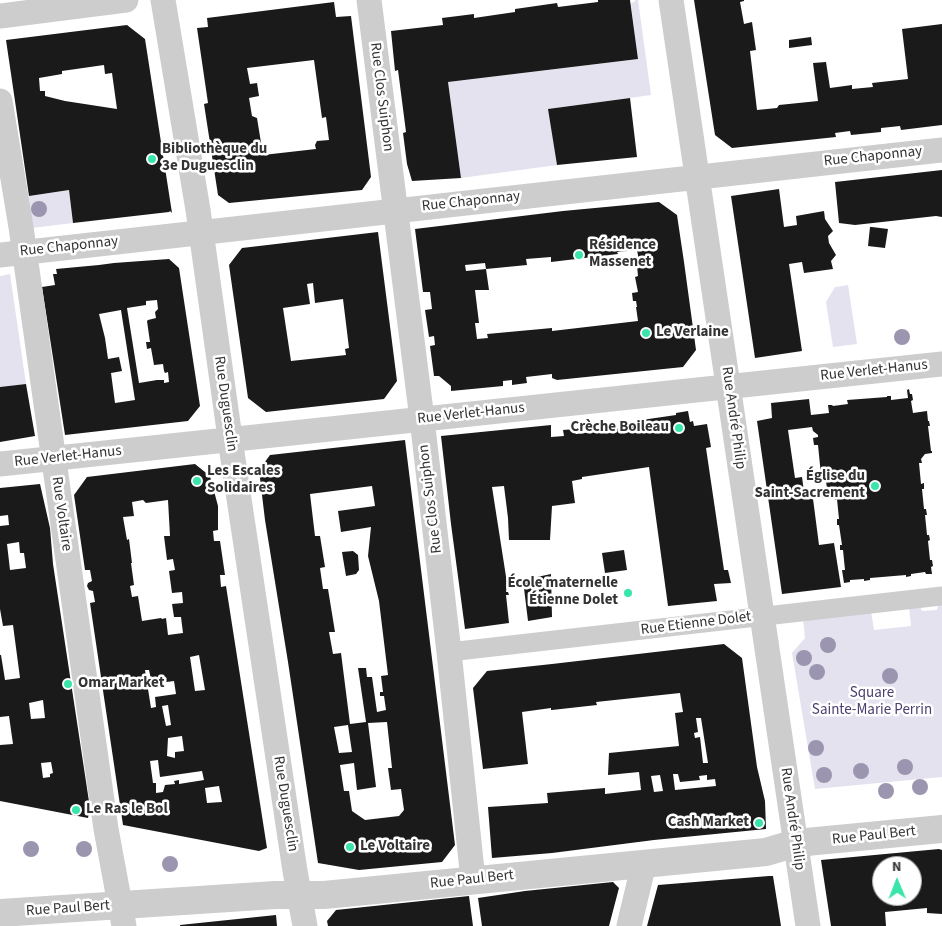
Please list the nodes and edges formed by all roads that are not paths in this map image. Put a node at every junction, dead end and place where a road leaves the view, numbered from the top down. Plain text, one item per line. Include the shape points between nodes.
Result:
1 (126, 0) edge
2 (164, 0) edge
3 (369, 0) edge
4 (671, 0) edge
5 (0, 16) edge
6 (0, 101) edge
7 (942, 150) edge
8 (697, 177) junction
9 (396, 210) junction
10 (201, 232) junction
11 (12, 254) edge
12 (942, 364) edge
13 (728, 387) junction
14 (422, 419) junction
15 (230, 439) junction
16 (53, 459) junction
17 (0, 464) edge
18 (942, 596) edge
19 (762, 616) junction
20 (449, 652) junction
21 (942, 829) edge
22 (796, 843) junction
23 (644, 863) junction
24 (473, 880) junction
25 (300, 895) junction
26 (0, 913) edge
27 (122, 916) edge
28 (305, 926) edge
29 (629, 926) edge
30 (808, 926) edge

1 - 5 street
2 - 10 street, Rue Duguesclin
3 - 9 street, Rue Clos Suiphon
4 - 8 street, Rue André Philip
6 - 11 street, Rue Voltaire
7 - 8 street, Rue Chaponnay
8 - 9 street, Rue Chaponnay
8 - 13 street, Rue André Philip
9 - 10 street, Rue Chaponnay
9 - 14 street, Rue Clos Suiphon
10 - 11 street, Rue Chaponnay
10 - 15 street, Rue Duguesclin
11 - 16 street, Rue Voltaire
12 - 13 street, Rue Verlet-Hanus
13 - 14 street, Rue Verlet-Hanus
13 - 19 street, Rue André Philip
14 - 15 street, Rue Verlet-Hanus
14 - 20 street, Rue Clos Suiphon
15 - 16 street, Rue Verlet-Hanus
15 - 25 street, Rue Duguesclin
16 - 17 street, Rue Verlet-Hanus
16 - 27 street, Rue Voltaire via 106,829
18 - 19 street, Rue Etienne Dolet
19 - 20 street, Rue Etienne Dolet
19 - 22 street, Rue André Philip
20 - 24 street, Rue Clos Suiphon
21 - 22 street, Rue Paul Bert
22 - 23 street, Rue Paul Bert via 766,852
22 - 30 street, Rue André Philip
23 - 24 street, Rue Paul Bert
23 - 29 street
24 - 25 street, Rue Paul Bert
25 - 27 street, Rue Paul Bert
25 - 28 street, Rue Duguesclin
26 - 27 street, Rue Paul Bert

